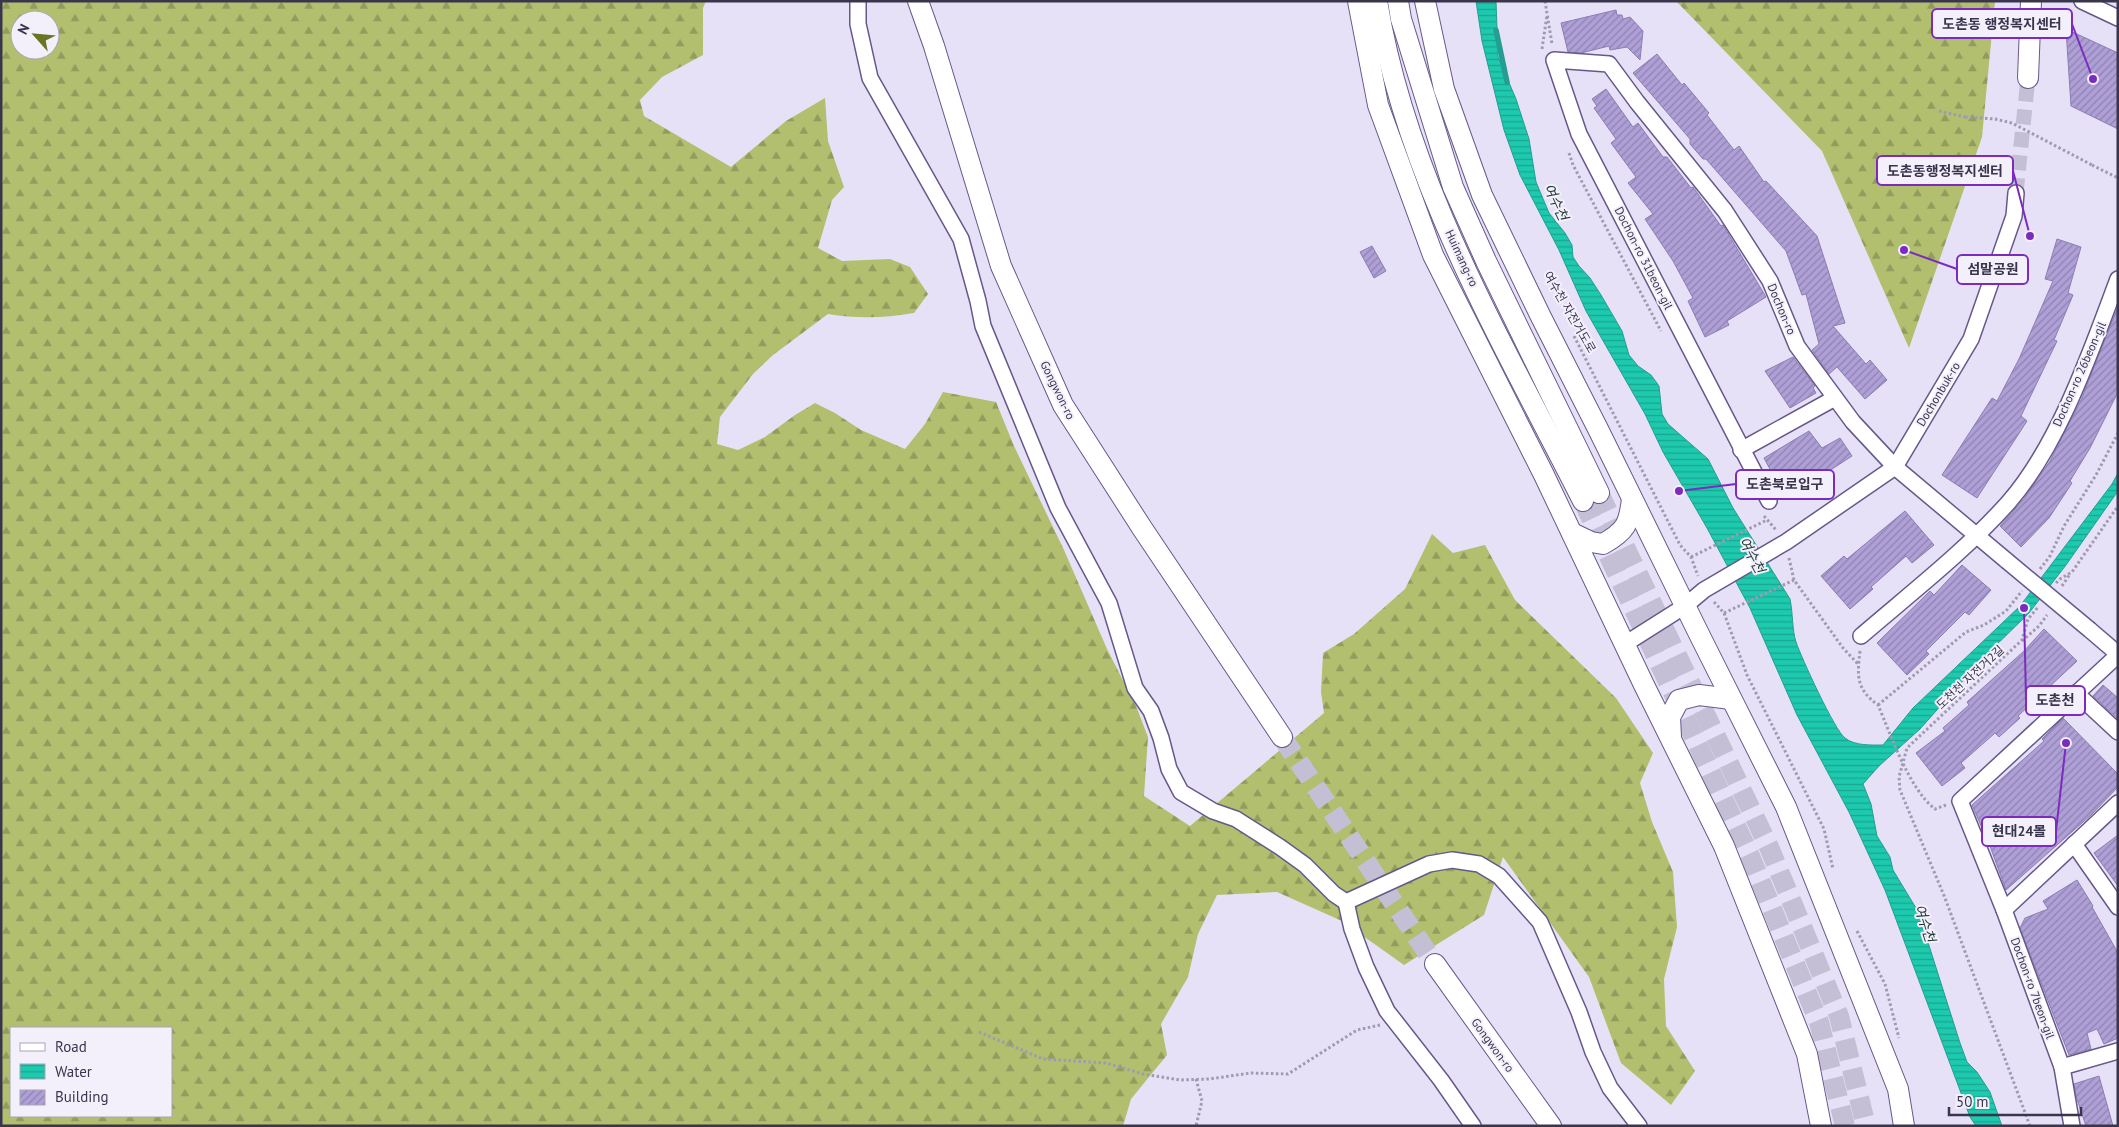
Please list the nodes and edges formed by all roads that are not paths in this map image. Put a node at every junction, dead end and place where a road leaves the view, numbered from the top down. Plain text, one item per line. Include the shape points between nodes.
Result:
1 (858, 1) edge
2 (918, 1) edge
3 (1358, 1) edge
4 (1377, 1) edge
5 (1398, 1) edge
6 (1425, 1) edge
7 (2031, 1) edge
8 (2082, 1) edge
9 (2118, 18) edge
10 (1554, 60) joint
11 (2028, 78) tunnel mouth
12 (2016, 193) tunnel mouth
13 (2118, 279) edge
14 (1835, 398) junction
15 (1741, 450) junction
16 (1895, 467) junction
17 (1632, 499) junction
18 (1769, 502) dead end
19 (1572, 533) junction
20 (1976, 535) junction
21 (1685, 606) junction
22 (1861, 636) road end
23 (1625, 644) junction
24 (2118, 654) edge
25 (2076, 693) junction
26 (1731, 699) junction
27 (2118, 732) edge
28 (1282, 737) tunnel mouth
29 (1671, 738) junction
30 (2118, 802) edge
31 (2074, 844) junction
32 (1346, 902) junction
33 (2118, 907) edge
34 (2004, 910) junction
35 (1435, 964) tunnel mouth
36 (2118, 1051) edge
37 (2062, 1067) junction
38 (1473, 1126) edge
39 (1551, 1126) edge
40 (1638, 1126) edge
41 (1821, 1126) edge
42 (1904, 1126) edge
43 (2072, 1126) edge

1 - 32 street via 858,24 870,78 960,239 983,326 1058,508 1109,603 1136,688 1151,711 1169,769 1180,792 1213,811 1236,819 1280,847
2 - 28 main road, Gongwon-ro via 1001,266 1063,405
3 - 19 main road via 1378,105 1433,255
4 - 5 main road, Huimang-ro via 1403,111 1433,195 1466,270 1591,497 1453,187
6 - 17 main road via 1444,89 1482,195
7 - 11 main road
8 - 9 street
10 - 14 street, Dochon-ro via 1609,64 1725,211 1770,280 1797,346
10 - 15 street, Dochon-ro 31beon-gil via 1579,134
12 - 16 street, Dochonbuk-ro via 2014,216 1971,339
13 - 20 street, Dochon-ro 26beon-gil via 2068,404 2036,465 2008,502
14 - 15 street
14 - 16 street, Dochon-ro
15 - 18 street, Dochon-ro 31beon-gil
16 - 20 street, Dochon-ro
16 - 21 street, Dochonbuk-ro via 1786,542 1704,590
17 - 19 main road via 1629,520 1617,536 1603,544
17 - 21 main road
19 - 23 main road
20 - 22 street
20 - 24 street, Dochon-ro, bridge
21 - 23 street
21 - 26 main road
23 - 29 main road
24 - 25 street
25 - 27 street
25 - 34 street, Dochon-ro 7beon-gil via 1960,801
26 - 29 main road via 1699,694 1679,700 1670,717
26 - 42 main road via 1786,807 1898,1089
29 - 41 main road via 1724,846 1807,1054
30 - 31 street
31 - 33 street
31 - 34 street
32 - 38 street via 1366,967 1387,1011
32 - 40 street via 1429,864 1452,860 1479,864 1499,876 1540,922 1610,1088
34 - 37 street, Dochon-ro 7beon-gil
35 - 39 main road, Gongwon-ro
36 - 37 street
37 - 43 street, Dochon-ro 7beon-gil

